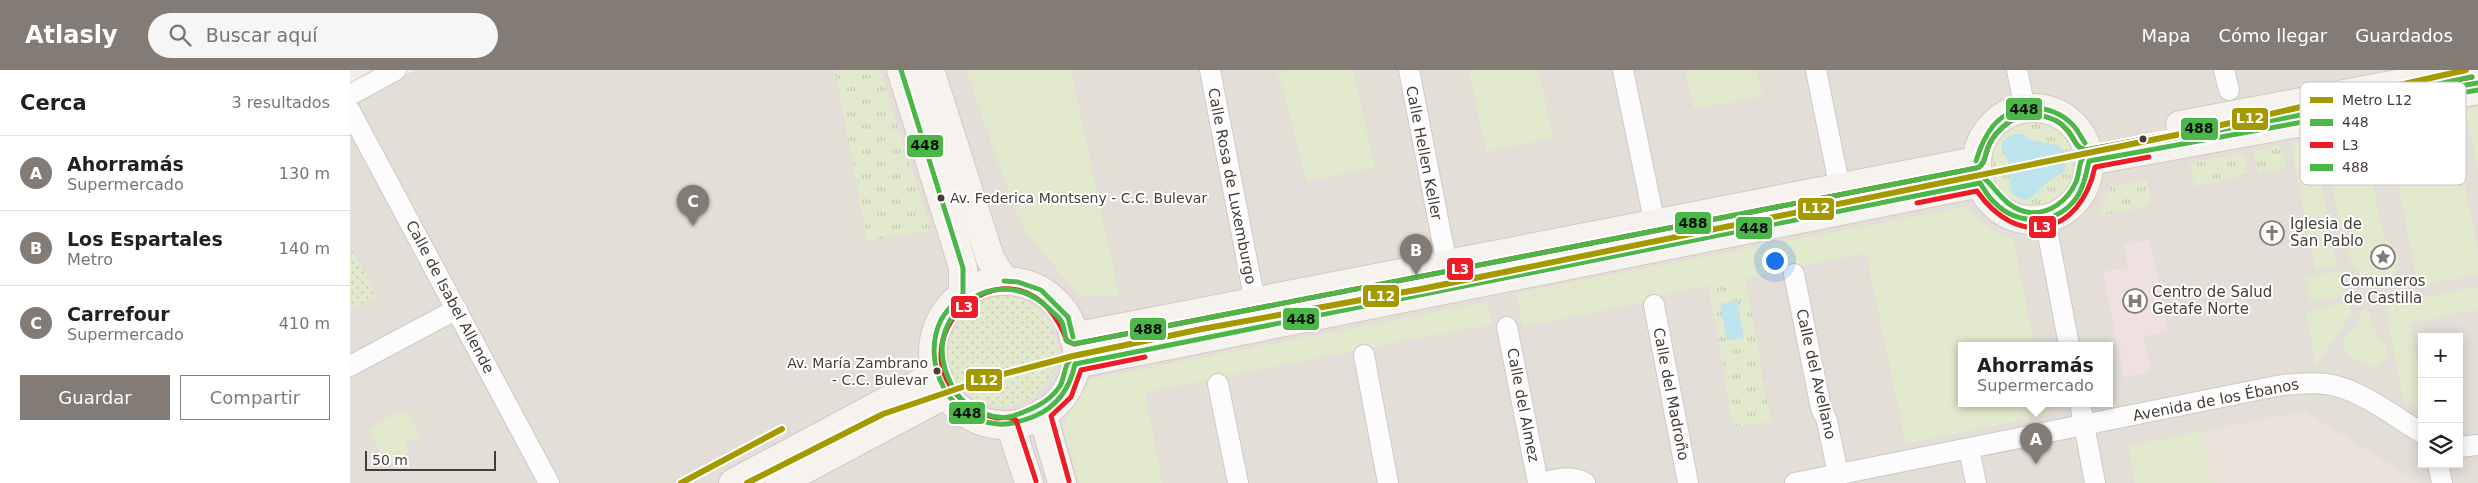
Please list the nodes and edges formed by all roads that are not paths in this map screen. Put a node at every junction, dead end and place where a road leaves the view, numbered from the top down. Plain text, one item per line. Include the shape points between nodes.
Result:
1 (396, 70) edge
2 (901, 70) edge
3 (930, 70) edge
4 (1210, 70) edge
5 (1409, 70) edge
6 (1624, 70) edge
7 (1816, 70) edge
8 (2017, 70) edge
9 (2224, 70) edge
10 (2471, 70) edge
11 (2420, 75) edge
12 (2390, 82) edge
13 (2228, 90) dead end
14 (350, 95) edge
15 (2300, 103) edge
16 (2025, 108) junction
17 (350, 112) edge
18 (2300, 118) edge
19 (2087, 152) junction
20 (1978, 172) junction
21 (1840, 189) junction
22 (2045, 219) junction
23 (1655, 225) junction
24 (1447, 265) junction
25 (1794, 274) dead end
26 (1004, 281) junction
27 (963, 294) junction
28 (1255, 302) junction
29 (1654, 305) dead end
30 (457, 309) junction
31 (1508, 327) dead end
32 (1074, 337) junction
33 (2068, 342) edge
34 (1364, 355) dead end
35 (1075, 364) junction
36 (350, 366) edge
37 (941, 384) junction
38 (1218, 384) dead end
39 (2081, 407) edge
40 (1042, 413) junction
41 (1010, 424) junction
42 (2084, 425) junction
43 (2418, 432) edge
44 (2478, 445) edge
45 (2463, 447) edge
46 (1969, 449) junction
47 (2439, 468) edge
48 (1838, 474) junction
49 (549, 483) edge
50 (733, 483) edge
51 (780, 483) edge
52 (1029, 483) edge
53 (1062, 483) edge
54 (1238, 483) edge
55 (1388, 483) edge
56 (1539, 483) edge
57 (1585, 483) edge
58 (1688, 483) edge
59 (1795, 483) edge
60 (1976, 483) edge
61 (2095, 483) edge
62 (2442, 483) edge

1 - 14 street
2 - 27 street via 955,242 962,268
3 - 26 street via 990,258
4 - 28 street, Calle Rosa de Luxemburgo
5 - 24 street, Calle Hellen Keller
6 - 23 street
7 - 21 street
8 - 16 street
9 - 13 street
10 - 11 street
11 - 12 street
15 - 19 street
16 - 19 street via 2049,110 2064,117 2076,127
16 - 20 street via 2003,116 1992,125 1983,138
17 - 30 street, Calle de Isabel Allende
18 - 19 street
19 - 22 street via 2088,176 2077,198 2060,213
20 - 21 street
20 - 22 street via 1987,197 1999,209 2013,217
20 - 35 street
21 - 23 street
22 - 33 street
23 - 24 street
24 - 28 street
25 - 48 street, Calle del Avellano
26 - 27 street via 982,285
26 - 32 street via 1041,290 1068,317
27 - 37 street via 939,322 933,347 934,368
28 - 32 street
29 - 58 street, Calle del Madroño
30 - 36 street
30 - 49 street, Calle de Isabel Allende
31 - 56 street, Calle del Almez
32 - 35 street via 1078,352
34 - 55 street
35 - 40 street via 1072,381 1059,402
37 - 41 street via 961,410 979,422 1000,426
37 - 50 street
37 - 51 street
38 - 54 street
39 - 42 street
40 - 41 street via 1028,422
40 - 53 street
41 - 52 street
42 - 43 street, Avenida de los Ébanos via 2311,382 2352,392
42 - 46 street, Avenida de los Ébanos
42 - 61 street
44 - 45 street
46 - 48 street, Avenida de los Ébanos
46 - 60 street
47 - 62 street
48 - 59 street, Avenida de los Ébanos
56 - 57 street via 1576,478

